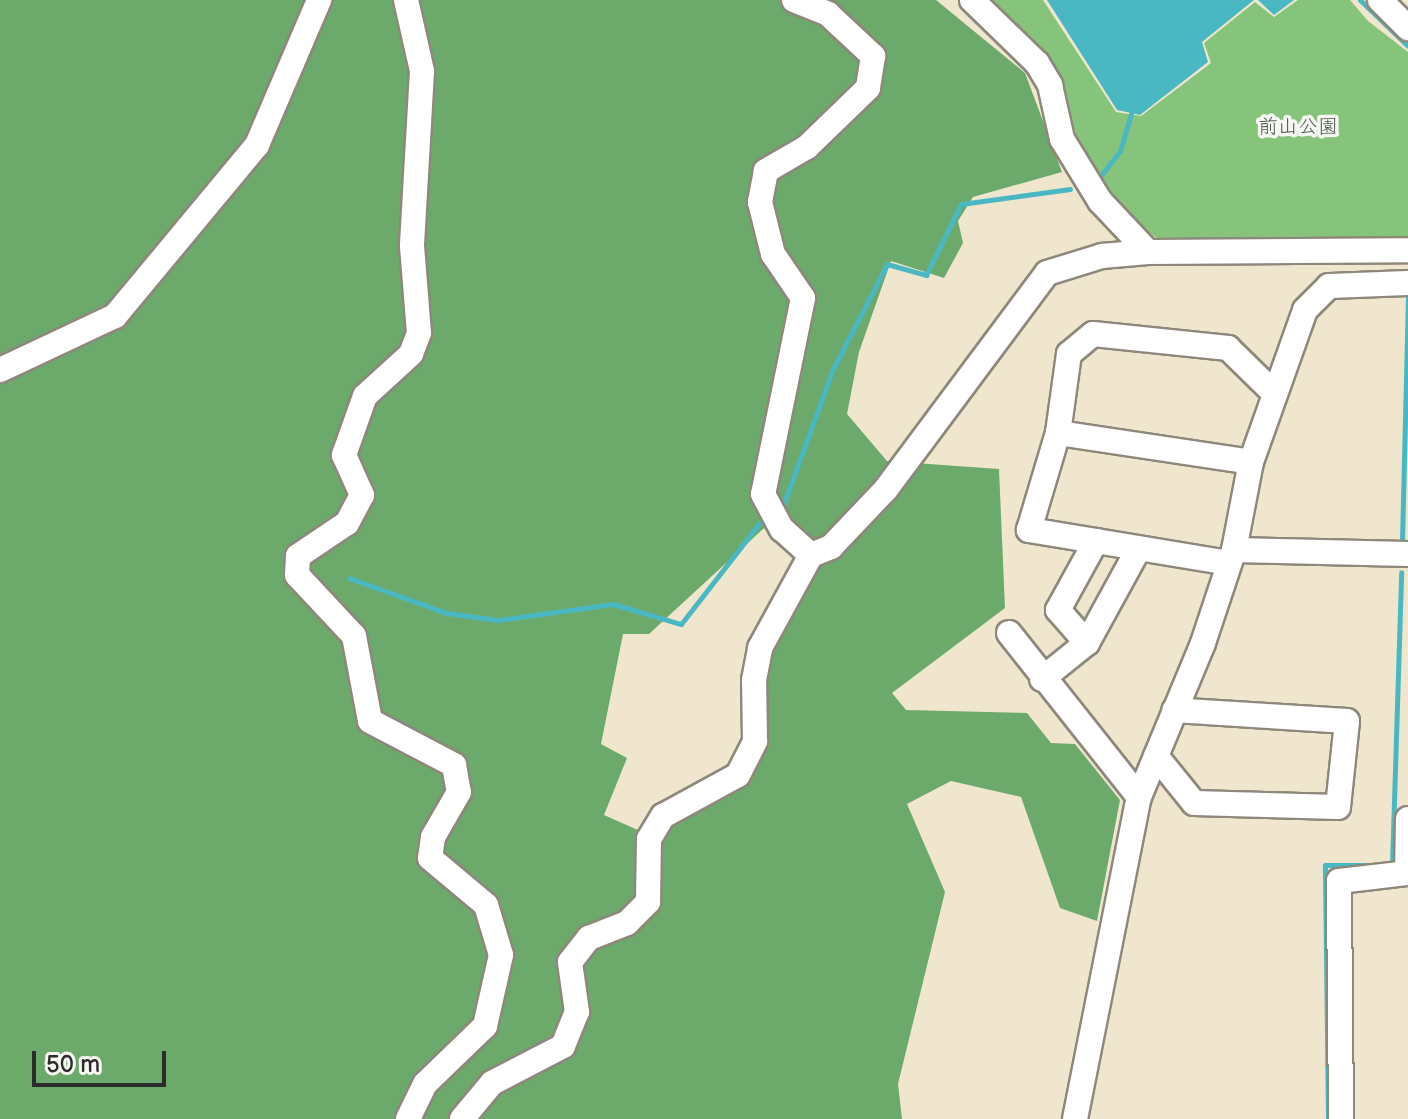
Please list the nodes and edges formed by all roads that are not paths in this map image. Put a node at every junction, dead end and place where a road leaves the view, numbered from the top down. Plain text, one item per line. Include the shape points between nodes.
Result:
1 (319, 0) edge
2 (406, 0) edge
3 (794, 0) edge
4 (972, 0) edge
5 (1380, 0) edge
6 (1408, 28) edge
7 (1408, 250) edge
8 (1148, 252) junction
9 (1408, 283) edge
10 (0, 370) edge
11 (1274, 393) junction
12 (1058, 433) junction
13 (1251, 462) junction
14 (1096, 541) junction
15 (1139, 548) junction
16 (1408, 554) edge
17 (811, 555) junction
18 (1232, 557) junction
19 (1009, 633) dead end
20 (1087, 643) junction
21 (1042, 679) junction
22 (1174, 710) junction
23 (1156, 756) junction
24 (1139, 797) junction
25 (1408, 819) edge
26 (1408, 855) edge
27 (408, 1119) edge
28 (462, 1119) edge
29 (1075, 1119) edge
30 (1341, 1119) edge

1 - 10 street via 257,145 115,316
2 - 27 street via 422,71 412,246 419,333 411,354 365,396 344,455 362,495 347,523 298,556 297,575 354,636 370,721 454,765 459,792 433,837 430,858 486,905 501,955 485,1026 425,1084
3 - 17 street via 828,14 873,56 868,88 807,147 766,171 760,202 773,254 803,298 763,494 782,529
4 - 8 street via 1037,63 1050,85 1062,139 1100,201
5 - 6 street
7 - 8 street
8 - 17 street via 1102,256 1047,273 886,489 831,547
9 - 11 street via 1321,289 1305,310
11 - 12 street via 1228,348 1093,334 1069,354
11 - 13 street
12 - 13 street
12 - 14 street via 1029,530
13 - 18 street
14 - 15 street
14 - 20 street via 1058,610
15 - 18 street
15 - 20 street
16 - 18 street
17 - 28 street via 760,648 754,680 755,741 738,775 663,816 649,839 648,902 627,923 589,938 570,962 577,1012 563,1046 492,1083
18 - 22 street
19 - 21 street
20 - 21 street
21 - 24 street
22 - 23 street
22 - 23 street via 1347,721 1338,807 1194,803
23 - 24 street
24 - 29 street
25 - 26 street
26 - 30 street via 1407,873 1339,881

